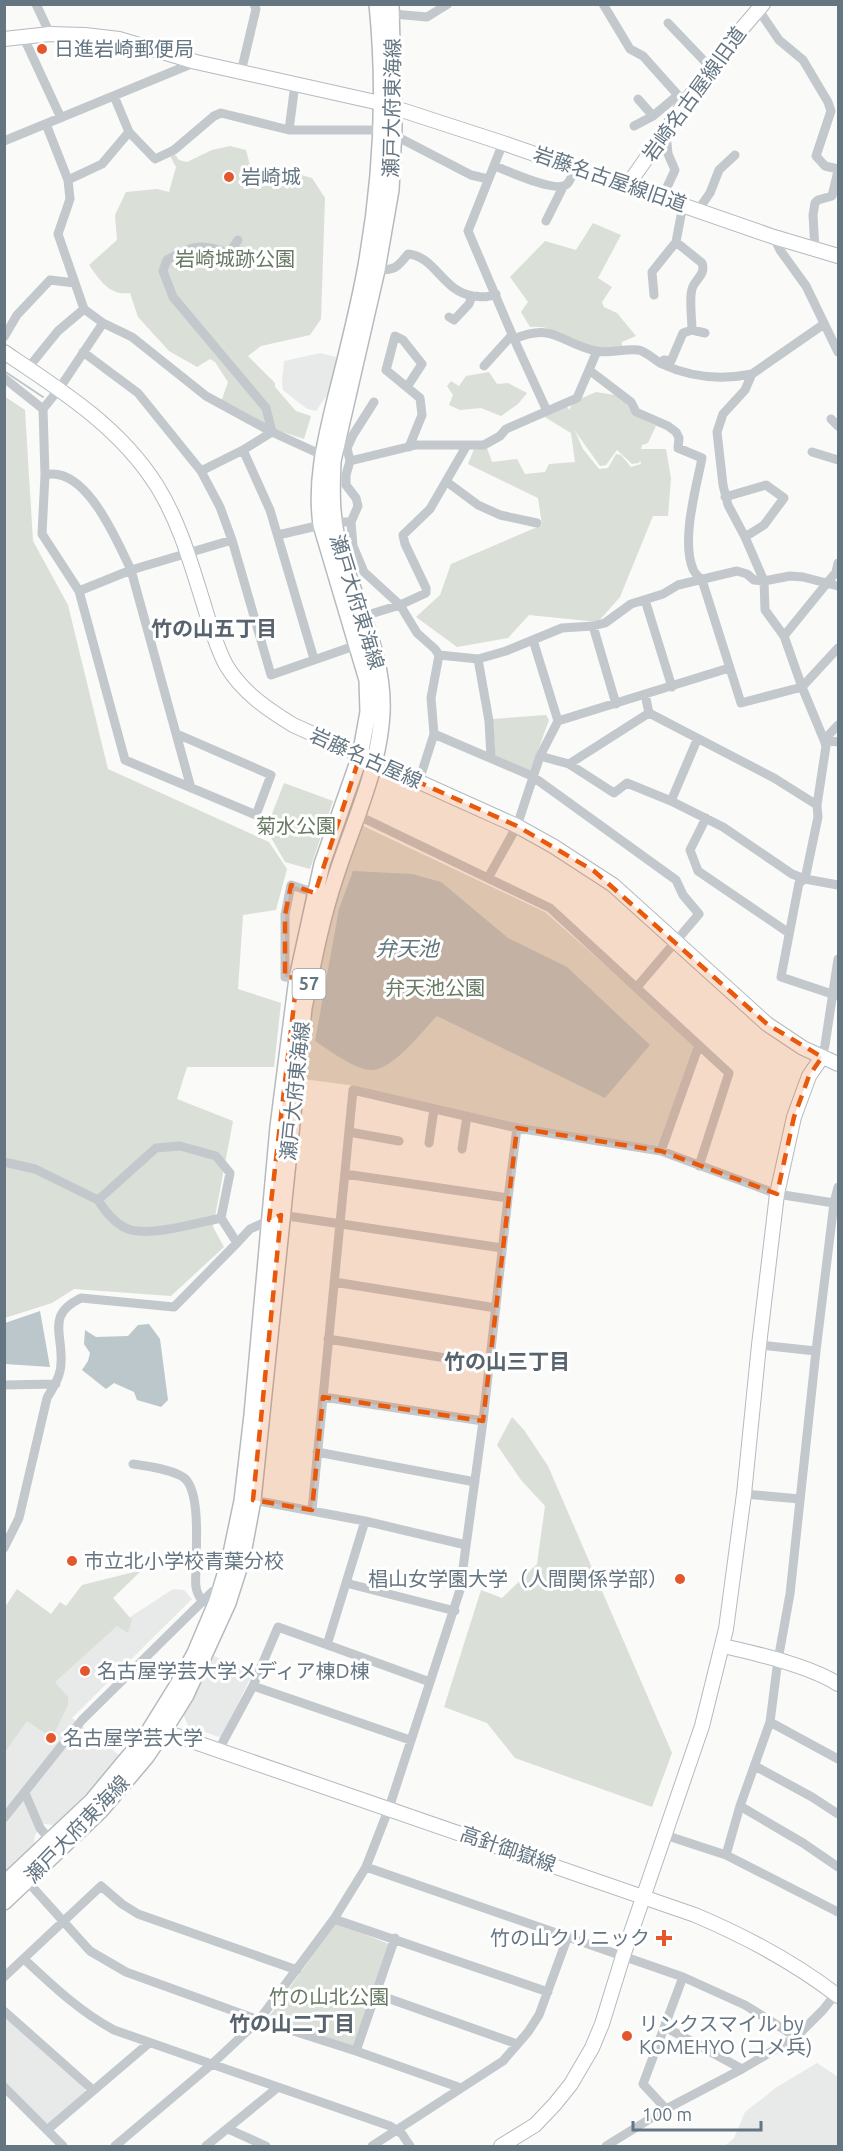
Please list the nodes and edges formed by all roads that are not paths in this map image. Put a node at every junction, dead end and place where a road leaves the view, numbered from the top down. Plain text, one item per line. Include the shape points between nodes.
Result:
1 (36, 4) edge
2 (254, 4) edge
3 (377, 4) edge
4 (448, 4) edge
5 (603, 4) edge
6 (761, 7) edge
7 (392, 9) edge
8 (668, 23) dead end
9 (50, 34) junction
10 (23, 36) junction
11 (4, 39) edge
12 (196, 62) junction
13 (711, 68) junction
14 (241, 72) junction
15 (295, 84) junction
16 (114, 96) junction
17 (638, 99) dead end
18 (681, 99) junction
19 (838, 99) edge
20 (828, 102) junction
21 (387, 105) junction
22 (831, 111) junction
23 (653, 116) junction
24 (61, 118) junction
25 (837, 122) edge
26 (46, 124) junction
27 (634, 126) dead end
28 (289, 130) junction
29 (129, 132) junction
30 (388, 132) junction
31 (663, 135) junction
32 (4, 141) edge
33 (503, 143) junction
34 (735, 154) dead end
35 (495, 166) junction
36 (575, 168) junction
37 (838, 170) edge
38 (488, 179) junction
39 (68, 180) junction
40 (627, 186) junction
41 (563, 187) junction
42 (662, 198) junction
43 (683, 205) junction
44 (698, 210) junction
45 (546, 221) dead end
46 (774, 237) junction
47 (238, 240) dead end
48 (676, 242) junction
49 (815, 250) junction
50 (838, 256) edge
51 (377, 270) junction
52 (75, 283) junction
53 (496, 294) junction
54 (654, 295) dead end
55 (472, 296) junction
56 (84, 309) junction
57 (449, 316) dead end
58 (102, 323) junction
59 (824, 324) junction
60 (692, 330) junction
61 (705, 333) dead end
62 (4, 337) edge
63 (513, 337) junction
64 (837, 346) edge
65 (597, 351) junction
66 (4, 352) edge
67 (83, 352) junction
68 (661, 363) junction
69 (484, 366) dead end
70 (28, 368) junction
71 (589, 370) junction
72 (752, 374) junction
73 (4, 378) edge
74 (407, 387) junction
75 (59, 389) junction
76 (374, 402) dead end
77 (43, 409) junction
78 (547, 411) junction
79 (831, 419) dead end
80 (838, 426) edge
81 (272, 432) junction
82 (467, 445) junction
83 (409, 447) junction
84 (243, 450) junction
85 (812, 452) dead end
86 (322, 455) junction
87 (838, 460) edge
88 (350, 461) junction
89 (201, 471) junction
90 (45, 475) junction
91 (447, 482) junction
92 (725, 497) junction
93 (351, 522) junction
94 (327, 523) junction
95 (537, 524) dead end
96 (278, 535) junction
97 (746, 537) junction
98 (232, 540) junction
99 (188, 553) junction
100 (838, 563) edge
101 (131, 570) junction
102 (702, 580) junction
103 (764, 581) junction
104 (828, 582) junction
105 (838, 586) edge
106 (79, 591) junction
107 (645, 600) junction
108 (400, 605) junction
109 (364, 616) junction
110 (593, 626) junction
111 (784, 636) junction
112 (533, 640) junction
113 (357, 645) junction
114 (838, 648) edge
115 (439, 655) junction
116 (314, 659) junction
117 (478, 659) junction
118 (729, 668) junction
119 (672, 687) junction
120 (802, 687) junction
121 (645, 694) junction
122 (616, 704) junction
123 (649, 713) junction
124 (558, 721) junction
125 (838, 725) edge
126 (177, 734) junction
127 (434, 734) junction
128 (697, 740) junction
129 (824, 740) junction
130 (838, 742) edge
131 (540, 756) junction
132 (491, 758) junction
133 (367, 759) junction
134 (569, 764) junction
135 (532, 776) junction
136 (419, 781) junction
137 (191, 788) junction
138 (671, 801) junction
139 (818, 805) junction
140 (357, 815) junction
141 (706, 818) junction
142 (517, 826) junction
143 (488, 878) junction
144 (805, 879) junction
145 (838, 885) edge
146 (315, 893) junction
147 (789, 933) junction
148 (677, 942) junction
149 (838, 959) edge
150 (297, 978) junction
151 (637, 987) junction
152 (836, 995) edge
153 (699, 1045) junction
154 (822, 1057) junction
155 (838, 1064) edge
156 (434, 1109) junction
157 (467, 1116) junction
158 (517, 1128) junction
159 (349, 1132) junction
160 (399, 1141) dead end
161 (429, 1143) dead end
162 (462, 1149) dead end
163 (661, 1151) junction
164 (4, 1162) edge
165 (699, 1166) junction
166 (345, 1174) junction
167 (838, 1187) edge
168 (777, 1194) junction
169 (508, 1198) junction
170 (98, 1200) junction
171 (834, 1203) junction
172 (275, 1217) junction
173 (221, 1218) junction
174 (339, 1222) junction
175 (237, 1243) junction
176 (502, 1248) junction
177 (334, 1282) junction
178 (496, 1308) junction
179 (328, 1339) junction
180 (759, 1345) junction
181 (816, 1351) junction
182 (489, 1365) junction
183 (56, 1384) junction
184 (4, 1385) edge
185 (323, 1397) junction
186 (483, 1421) junction
187 (317, 1452) junction
188 (133, 1464) dead end
189 (475, 1482) junction
190 (744, 1494) junction
191 (800, 1499) junction
192 (253, 1500) junction
193 (312, 1510) junction
194 (365, 1521) junction
195 (466, 1545) junction
196 (4, 1548) edge
197 (346, 1583) junction
198 (221, 1589) junction
199 (203, 1602) junction
200 (455, 1611) junction
201 (327, 1645) junction
202 (723, 1646) junction
203 (778, 1660) junction
204 (430, 1682) junction
205 (838, 1684) edge
206 (253, 1686) junction
207 (770, 1722) junction
208 (157, 1730) junction
209 (410, 1740) junction
210 (218, 1751) junction
211 (838, 1759) edge
212 (755, 1766) junction
213 (25, 1793) junction
214 (740, 1806) junction
215 (388, 1808) junction
216 (838, 1814) edge
217 (4, 1818) edge
218 (665, 1835) junction
219 (51, 1841) junction
220 (726, 1855) junction
221 (366, 1867) junction
222 (838, 1867) edge
223 (27, 1881) junction
224 (4, 1884) edge
225 (644, 1898) junction
226 (4, 1902) edge
227 (838, 1912) edge
228 (334, 1919) junction
229 (62, 1922) junction
230 (568, 1936) junction
231 (395, 1938) junction
232 (623, 1956) junction
233 (24, 1959) junction
234 (297, 1970) junction
235 (4, 1977) edge
236 (683, 1977) junction
237 (548, 1992) junction
238 (376, 1994) junction
239 (838, 1994) edge
240 (4, 2011) edge
241 (259, 2020) junction
242 (664, 2027) junction
243 (796, 2037) junction
244 (149, 2043) junction
245 (517, 2044) junction
246 (356, 2051) junction
247 (212, 2064) junction
248 (742, 2069) junction
249 (4, 2087) edge
250 (277, 2088) junction
251 (461, 2088) junction
252 (93, 2090) junction
253 (666, 2109) junction
254 (228, 2129) junction
255 (47, 2130) junction
256 (397, 2130) junction
257 (63, 2146) edge
258 (115, 2146) edge
259 (206, 2146) edge
260 (266, 2146) edge
261 (372, 2146) edge
262 (410, 2146) edge
263 (501, 2146) edge
264 (606, 2146) edge

1 - 9 street
2 - 14 street
3 - 21 main road, 瀬戸大府東海線 / 57
4 - 7 street via 427,17
5 - 18 street via 630,49 643,56
6 - 13 street, 岩崎名古屋線旧道
6 - 20 street via 779,40 803,60
7 - 21 main road, 瀬戸大府東海線 / 57
8 - 13 street
9 - 10 street, 岩藤名古屋線旧道
9 - 12 street, 岩藤名古屋線旧道 via 119,39
10 - 11 street, 岩藤名古屋線旧道
10 - 24 street
12 - 14 street, 岩藤名古屋線旧道
12 - 16 street
13 - 18 street, 岩崎名古屋線旧道
14 - 15 street, 岩藤名古屋線旧道
15 - 21 street, 岩藤名古屋線旧道
15 - 28 street
16 - 24 street
16 - 29 street
17 - 23 street
18 - 23 street
18 - 31 street, 岩崎名古屋線旧道
19 - 20 street
20 - 22 street
21 - 30 main road, 瀬戸大府東海線 / 57
21 - 33 street, 岩藤名古屋線旧道
22 - 25 street
22 - 37 street via 816,156 825,166
23 - 27 street
24 - 26 street
26 - 32 street
26 - 39 street
28 - 29 street via 221,113 174,150 155,159
28 - 30 street
29 - 39 street via 102,164
30 - 38 street via 471,175
30 - 51 main road, 瀬戸大府東海線 / 57 via 391,189
30 - 86 main road, 瀬戸大府東海線 / 57 via 365,271
31 - 40 street, 岩崎名古屋線旧道
31 - 42 street via 675,170
33 - 35 street
33 - 36 street, 岩藤名古屋線旧道
34 - 44 street via 718,170 710,193
35 - 38 street
35 - 41 street via 542,184
36 - 40 street, 岩藤名古屋線旧道
36 - 41 street
37 - 49 street via 832,196 818,200 813,207
38 - 53 street via 468,231
39 - 52 street via 70,199 58,234
40 - 42 street, 岩藤名古屋線旧道
41 - 45 street
42 - 43 street, 岩藤名古屋線旧道
43 - 44 street, 岩藤名古屋線旧道
43 - 48 street
44 - 46 street, 岩藤名古屋線旧道
46 - 49 street, 岩藤名古屋線旧道
46 - 59 street via 806,286
47 - 81 street via 229,254 212,247 186,250 167,260 163,271 180,308 266,408
48 - 54 street via 652,272
48 - 60 street via 704,267 692,288
49 - 50 street, 岩藤名古屋線旧道
51 - 55 street via 398,267 408,254 416,255 457,292
51 - 94 main road, 瀬戸大府東海線 / 57 via 333,460
52 - 56 street
52 - 62 street via 50,280 17,315
53 - 55 street via 487,298
53 - 63 street
55 - 57 street via 454,320
56 - 58 street
56 - 70 street via 58,331
58 - 67 street
58 - 81 street via 132,337 206,396
59 - 64 street
59 - 72 street
60 - 61 street
60 - 68 street via 683,333 671,361
63 - 65 street via 546,332
63 - 69 street
63 - 78 street
65 - 68 street via 639,350
65 - 71 street
66 - 70 street, 岩藤名古屋線
67 - 75 street
67 - 89 street via 138,393
68 - 72 street via 689,374
70 - 75 street, 岩藤名古屋線
71 - 78 street via 577,398
71 - 102 street via 631,402 636,412 676,432 678,448 702,459 689,542 693,571
72 - 92 street via 745,390 723,414 717,432
73 - 77 street
74 - 74 street via 387,370 396,336 422,364
74 - 83 street via 420,398 422,415
75 - 77 street
75 - 99 street, 岩藤名古屋線 via 112,430 138,460 176,521
76 - 88 street via 352,435 347,448
77 - 90 street
78 - 82 street via 506,429 484,445
79 - 80 street
81 - 84 street
81 - 86 street
82 - 83 street
82 - 91 street
83 - 88 street
84 - 89 street
84 - 96 street
85 - 87 street
86 - 94 main road, 瀬戸大府東海線 / 57 via 319,489
88 - 93 street via 346,485 358,506
89 - 98 street
90 - 101 street via 56,472 85,490
90 - 106 street via 42,534
91 - 95 street via 500,515
91 - 108 street via 430,509 403,535 426,593
92 - 97 street
92 - 97 street via 766,485 784,498 764,525
93 - 94 street
93 - 108 street via 353,546 364,572
94 - 96 street
94 - 109 main road, 瀬戸大府東海線 / 57 via 337,540
94 - 113 main road, 瀬戸大府東海線 / 57
96 - 116 street
97 - 103 street
98 - 99 street
98 - 116 street via 271,675
99 - 101 street
99 - 133 street, 岩藤名古屋線 via 213,635 226,665 244,689 293,725
100 - 104 street
101 - 106 street
101 - 126 street
102 - 103 street via 737,571
102 - 107 street via 678,585
102 - 118 street
103 - 104 street via 790,576
103 - 111 street via 765,610
104 - 105 street
104 - 111 street
106 - 137 street via 125,760
107 - 110 street
107 - 119 street
108 - 109 street
108 - 115 street via 417,633
109 - 133 main road, 瀬戸大府東海線 / 57 via 380,676 382,713
110 - 112 street via 562,628
110 - 122 street
111 - 120 street
112 - 117 street
112 - 124 street
113 - 116 street
113 - 133 main road, 瀬戸大府東海線 / 57 via 367,680
114 - 120 street
115 - 117 street
115 - 127 street via 431,698
117 - 132 street
118 - 119 street
118 - 120 street via 741,702
119 - 121 street
120 - 129 street
121 - 122 street
121 - 123 street
122 - 124 street
123 - 128 street
123 - 134 street
124 - 131 street
125 - 129 street
126 - 137 street
126 - 137 street via 272,775 256,815
127 - 132 street
127 - 136 street
128 - 138 street
128 - 139 street
129 - 130 street
129 - 139 street
131 - 134 street
131 - 135 street
132 - 135 street
133 - 136 street, 岩藤名古屋線
133 - 140 main road, 瀬戸大府東海線 / 57
133 - 146 main road, 瀬戸大府東海線 / 57 via 322,864
134 - 138 street via 614,793 627,783
135 - 142 street
135 - 148 street via 676,880 699,914
136 - 142 street, 岩藤名古屋線
138 - 141 street
139 - 144 street
140 - 143 street
140 - 172 main road, 瀬戸大府東海線 / 57 via 319,933 304,1008
141 - 144 street
141 - 147 street via 690,850 698,871
142 - 143 street
142 - 148 street, 岩藤名古屋線 via 594,871
143 - 151 street via 550,908
144 - 145 street
144 - 147 street via 799,883
146 - 150 main road, 瀬戸大府東海線 / 57
146 - 150 street via 291,885 285,915 285,977
147 - 152 street via 782,977
148 - 151 street
148 - 154 street, 岩藤名古屋線 via 767,1024
149 - 152 street
150 - 172 main road, 瀬戸大府東海線 / 57 via 278,1127
151 - 153 street
152 - 154 street
153 - 163 street
153 - 165 street via 729,1073
154 - 155 street, 岩藤名古屋線
154 - 168 street via 809,1076 794,1117
156 - 157 street
156 - 159 street via 353,1090
156 - 161 street
157 - 158 street
157 - 162 street
158 - 163 street
158 - 169 street
159 - 160 street
159 - 166 street
163 - 165 street
164 - 170 street via 35,1169
165 - 168 street
166 - 169 street
166 - 174 street
167 - 171 street
168 - 171 street
168 - 180 street
169 - 176 street
170 - 173 street via 107,1214 127,1229 156,1232
170 - 173 street via 156,1148 180,1146 216,1156 230,1173
171 - 181 street
172 - 174 street
172 - 175 street via 250,1229
172 - 192 main road, 瀬戸大府東海線 / 57 via 273,1318
172 - 198 main road, 瀬戸大府東海線 / 57 via 242,1501
173 - 175 street
174 - 176 street
174 - 177 street
175 - 183 street via 174,1307 81,1298 67,1305 59,1316 62,1365
176 - 178 street
177 - 178 street
177 - 179 street
178 - 182 street
179 - 182 street
179 - 185 street
180 - 181 street
180 - 190 street
181 - 191 street
182 - 186 street
183 - 184 street
183 - 196 street via 47,1398 19,1518
185 - 186 street
185 - 187 street
186 - 189 street
187 - 189 street
187 - 193 street
188 - 199 street via 183,1477 193,1490 195,1591
189 - 195 street
190 - 191 street
190 - 202 street
191 - 203 street
192 - 193 street
192 - 208 main road, 瀬戸大府東海線 / 57 via 242,1559 228,1604 186,1695
193 - 194 street
194 - 195 street
194 - 197 street
195 - 200 street
197 - 200 street
197 - 201 street
198 - 199 street via 213,1591
198 - 208 main road, 瀬戸大府東海線 / 57
199 - 213 street via 82,1720
200 - 204 street
201 - 204 street
201 - 206 street via 278,1627
202 - 203 street
202 - 218 street via 702,1726
203 - 205 street
203 - 207 street
204 - 209 street
206 - 209 street
206 - 210 street
207 - 211 street
207 - 212 street
208 - 210 street, 高針御嶽線
208 - 219 main road, 瀬戸大府東海線 / 57
208 - 223 main road, 瀬戸大府東海線 / 57 via 146,1757 100,1810
209 - 215 street
210 - 215 street, 高針御嶽線
212 - 214 street
212 - 216 street
213 - 217 street
213 - 219 street via 40,1828
214 - 220 street
214 - 222 street
215 - 221 street
215 - 225 street, 高針御嶽線
218 - 220 street
218 - 225 street
219 - 224 main road, 瀬戸大府東海線 / 57
220 - 227 street
221 - 228 street
221 - 230 street
223 - 226 main road, 瀬戸大府東海線 / 57
223 - 229 street
225 - 232 street
225 - 239 street, 高針御嶽線 via 732,1931 787,1959
228 - 231 street
228 - 234 street
229 - 233 street
229 - 234 street via 101,1886 138,1914
229 - 241 street via 90,1951 126,1972
230 - 232 street
230 - 237 street
231 - 237 street
231 - 238 street
232 - 236 street
232 - 263 street via 602,2024 571,2084 535,2125
233 - 235 street
233 - 244 street via 93,2018
234 - 241 street
236 - 242 street
236 - 243 street via 745,2005
237 - 245 street via 539,2015
238 - 245 street
238 - 246 street
239 - 243 street
240 - 252 street
241 - 246 street
241 - 247 street
242 - 248 street
242 - 253 street via 643,2084
243 - 248 street
244 - 247 street
244 - 252 street
245 - 251 street via 503,2061
246 - 251 street
247 - 250 street
247 - 258 street
248 - 253 street
249 - 255 street
250 - 254 street
250 - 256 street
251 - 256 street
252 - 255 street
253 - 264 street
254 - 259 street
254 - 260 street
255 - 257 street
256 - 261 street
256 - 262 street

